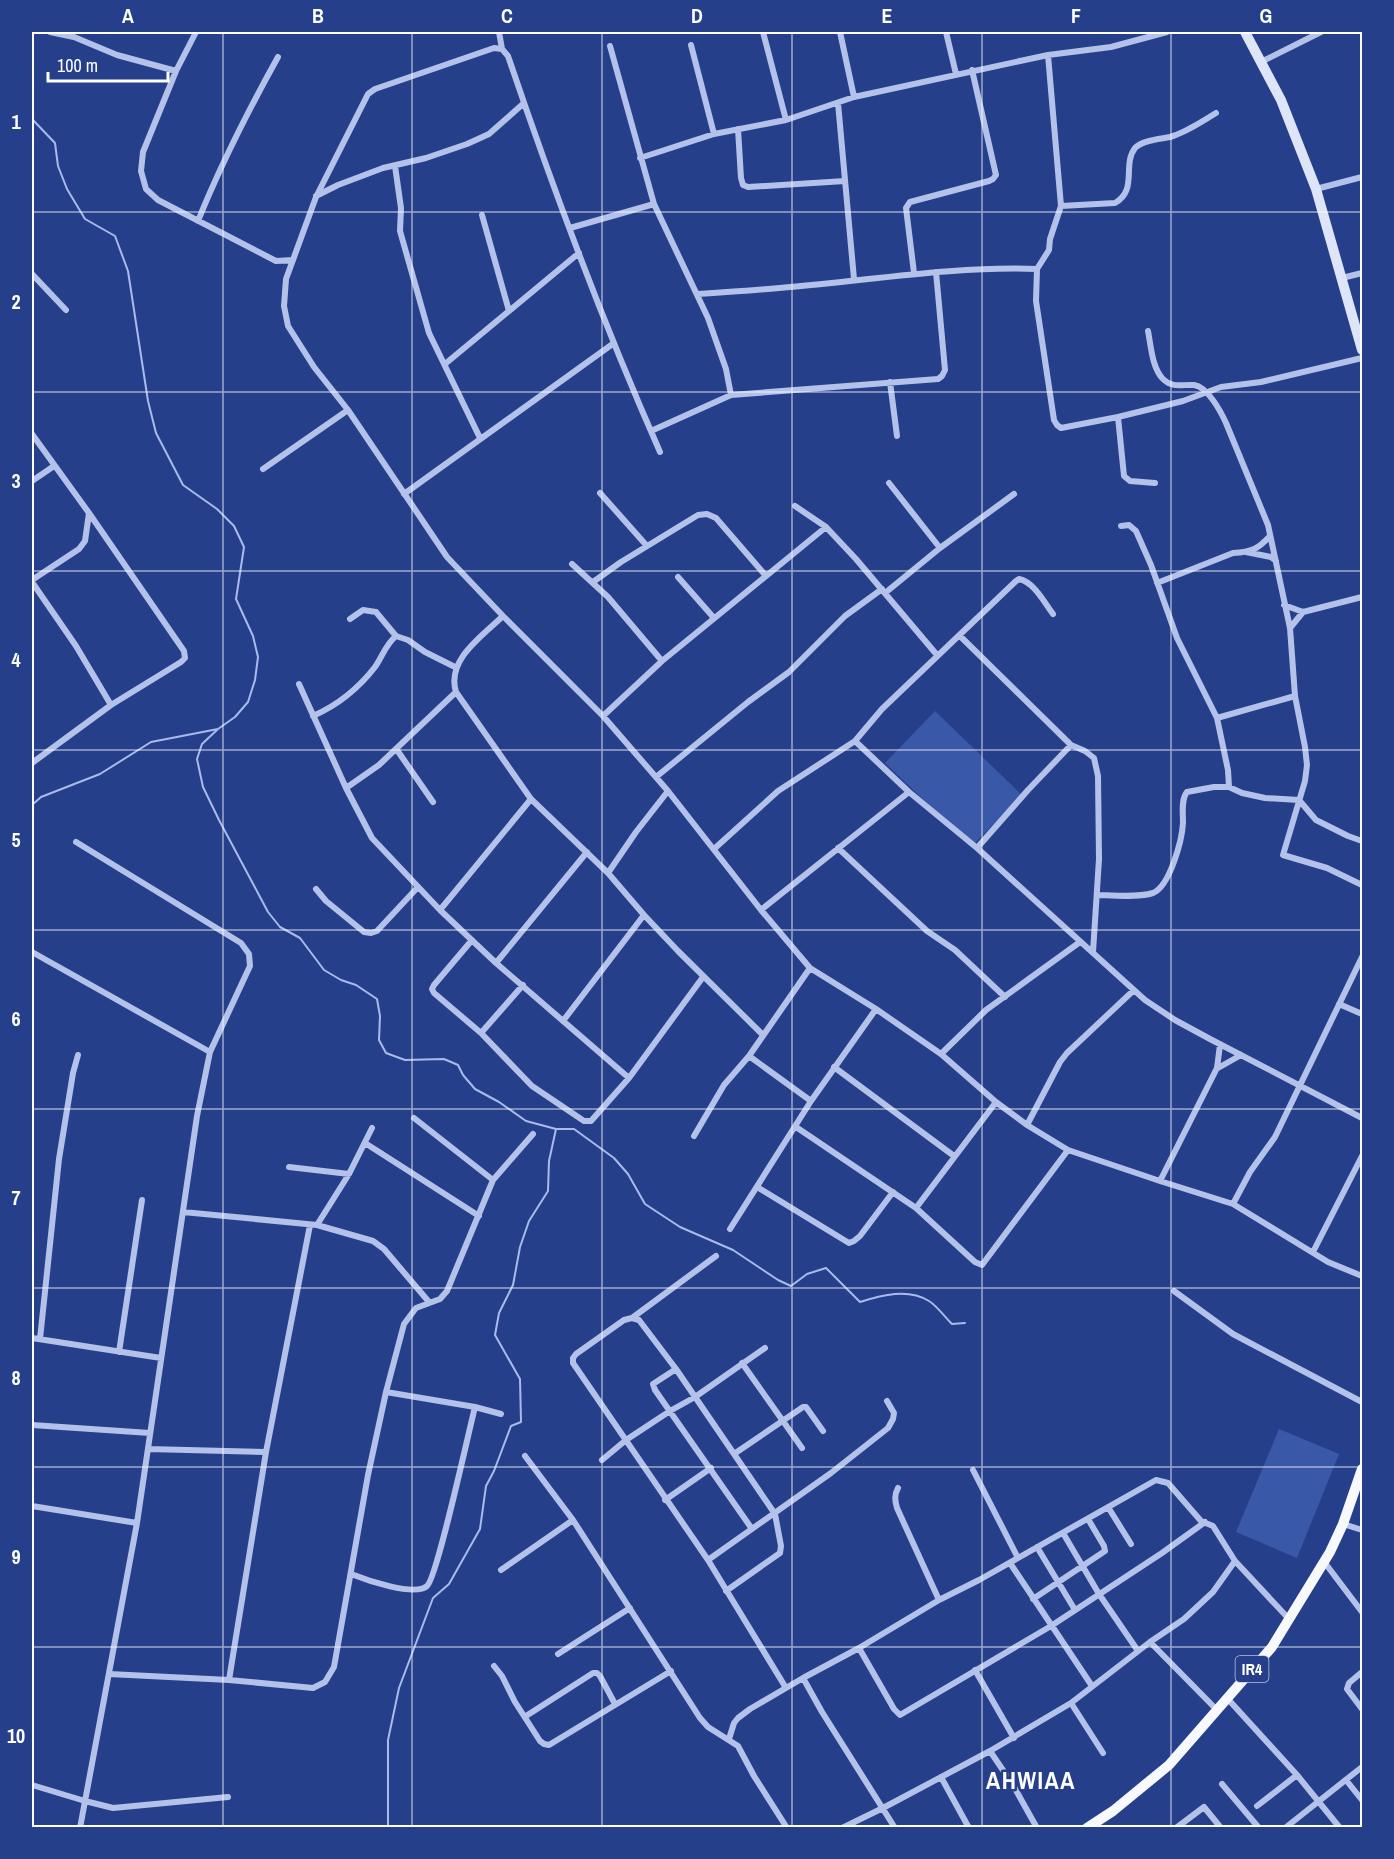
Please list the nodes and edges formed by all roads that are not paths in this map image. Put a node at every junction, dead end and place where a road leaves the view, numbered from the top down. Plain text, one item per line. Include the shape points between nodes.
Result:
1 (50, 32) edge
2 (196, 32) edge
3 (499, 32) edge
4 (763, 32) edge
5 (840, 32) edge
6 (946, 32) edge
7 (1167, 32) edge
8 (1245, 32) edge
9 (1321, 32) edge
10 (691, 45) dead end
11 (610, 46) dead end
12 (502, 49) junction
13 (1048, 55) junction
14 (278, 57) dead end
15 (1261, 62) junction
16 (972, 70) junction
17 (176, 71) junction
18 (956, 74) junction
19 (855, 97) junction
20 (524, 103) junction
21 (838, 103) junction
22 (1216, 113) dead end
23 (786, 120) junction
24 (738, 129) junction
25 (714, 134) junction
26 (640, 158) junction
27 (395, 166) junction
28 (1362, 177) edge
29 (845, 181) junction
30 (1316, 189) junction
31 (316, 197) junction
32 (654, 204) junction
33 (1061, 206) junction
34 (482, 215) dead end
35 (198, 221) junction
36 (570, 228) junction
37 (579, 253) junction
38 (293, 260) junction
39 (1037, 269) junction
40 (936, 272) junction
41 (914, 273) junction
42 (1362, 273) edge
43 (32, 274) edge
44 (1342, 278) junction
45 (854, 279) junction
46 (698, 294) junction
47 (66, 310) dead end
48 (509, 311) junction
49 (1148, 331) dead end
50 (614, 343) junction
51 (1362, 350) edge
52 (1362, 358) edge
53 (445, 364) junction
54 (890, 382) junction
55 (1207, 393) junction
56 (731, 395) junction
57 (348, 410) junction
58 (1118, 417) junction
59 (651, 431) junction
60 (32, 434) edge
61 (897, 436) dead end
62 (480, 438) junction
63 (660, 452) dead end
64 (54, 466) junction
65 (263, 469) dead end
66 (32, 481) edge
67 (889, 483) dead end
68 (1155, 483) dead end
69 (600, 493) dead end
70 (404, 494) junction
71 (1014, 494) dead end
72 (795, 506) dead end
73 (89, 513) junction
74 (826, 526) junction
75 (1121, 526) dead end
76 (1270, 536) junction
77 (647, 546) junction
78 (940, 548) junction
79 (1246, 552) junction
80 (1277, 561) junction
81 (572, 564) dead end
82 (766, 576) junction
83 (678, 577) dead end
84 (32, 581) edge
85 (593, 582) junction
86 (1157, 583) junction
87 (884, 591) junction
88 (1362, 597) edge
89 (1284, 605) junction
90 (1303, 612) junction
91 (1053, 614) dead end
92 (503, 616) junction
93 (714, 618) junction
94 (350, 619) dead end
95 (1290, 628) junction
96 (396, 636) junction
97 (960, 636) junction
98 (937, 656) junction
99 (662, 661) junction
100 (455, 667) junction
101 (298, 684) dead end
102 (456, 692) junction
103 (1295, 696) junction
104 (111, 705) junction
105 (312, 716) junction
106 (603, 716) junction
107 (1217, 718) junction
108 (855, 741) junction
109 (1071, 746) junction
110 (397, 750) junction
111 (32, 761) edge
112 (656, 777) junction
113 (1229, 787) junction
114 (346, 788) junction
115 (668, 791) junction
116 (909, 792) junction
117 (531, 799) junction
118 (1299, 800) junction
119 (433, 802) dead end
120 (1362, 841) edge
121 (76, 842) dead end
122 (838, 848) junction
123 (976, 848) junction
124 (714, 849) junction
125 (587, 852) junction
126 (608, 873) junction
127 (1362, 885) edge
128 (418, 887) junction
129 (316, 889) dead end
130 (1097, 895) junction
131 (440, 910) junction
132 (761, 910) junction
133 (644, 915) junction
134 (472, 940) junction
135 (1080, 942) junction
136 (32, 952) edge
137 (1093, 952) junction
138 (1362, 957) edge
139 (496, 963) junction
140 (810, 968) junction
141 (703, 977) junction
142 (523, 985) junction
143 (1134, 990) junction
144 (1005, 997) junction
145 (1339, 1004) junction
146 (876, 1009) junction
147 (1362, 1014) edge
148 (563, 1021) junction
149 (482, 1033) junction
150 (763, 1035) junction
151 (1220, 1045) junction
152 (210, 1052) junction
153 (941, 1054) junction
154 (78, 1055) dead end
155 (1241, 1055) junction
156 (749, 1056) junction
157 (834, 1067) junction
158 (1217, 1068) junction
159 (629, 1078) junction
160 (1299, 1087) junction
161 (811, 1101) junction
162 (996, 1102) junction
163 (1362, 1118) edge
164 (414, 1119) dead end
165 (1026, 1125) junction
166 (796, 1127) junction
167 (372, 1128) dead end
168 (533, 1134) dead end
169 (694, 1136) dead end
170 (365, 1143) junction
171 (1068, 1150) junction
172 (954, 1156) junction
173 (1362, 1156) edge
174 (289, 1167) dead end
175 (349, 1174) junction
176 (493, 1180) junction
177 (1160, 1181) junction
178 (757, 1187) junction
179 (893, 1192) junction
180 (142, 1200) dead end
181 (1233, 1204) junction
182 (916, 1208) junction
183 (183, 1212) junction
184 (479, 1216) junction
185 (313, 1225) junction
186 (730, 1229) dead end
187 (1313, 1252) junction
188 (716, 1256) dead end
189 (1362, 1276) edge
190 (1174, 1291) dead end
191 (429, 1302) junction
192 (632, 1317) junction
193 (32, 1338) edge
194 (40, 1339) junction
195 (765, 1348) dead end
196 (119, 1352) junction
197 (161, 1358) junction
198 (742, 1363) junction
199 (676, 1369) junction
200 (386, 1392) junction
201 (695, 1397) junction
202 (886, 1401) dead end
203 (1362, 1402) edge
204 (475, 1407) junction
205 (670, 1411) junction
206 (501, 1414) dead end
207 (783, 1420) junction
208 (32, 1425) edge
209 (823, 1431) dead end
210 (150, 1433) junction
211 (626, 1440) junction
212 (802, 1448) dead end
213 (148, 1449) junction
214 (266, 1452) junction
215 (734, 1454) junction
216 (525, 1456) dead end
217 (602, 1460) dead end
218 (711, 1468) junction
219 (1362, 1469) edge
220 (973, 1470) dead end
221 (898, 1488) dead end
222 (665, 1500) junction
223 (32, 1506) edge
224 (1108, 1507) junction
225 (775, 1514) junction
226 (1088, 1519) junction
227 (573, 1520) junction
228 (1205, 1522) junction
229 (137, 1523) junction
230 (1343, 1524) junction
231 (753, 1528) junction
232 (1362, 1530) edge
233 (1063, 1533) junction
234 (1131, 1544) dead end
235 (1037, 1547) junction
236 (1018, 1558) junction
237 (708, 1560) junction
238 (1234, 1561) junction
239 (1010, 1563) junction
240 (1325, 1563) junction
241 (1082, 1567) junction
242 (501, 1570) dead end
243 (351, 1574) junction
244 (1058, 1582) junction
245 (726, 1591) junction
246 (1099, 1594) junction
247 (1033, 1599) junction
248 (939, 1600) junction
249 (630, 1608) junction
250 (1075, 1610) junction
251 (1362, 1612) edge
252 (1290, 1620) junction
253 (1051, 1626) junction
254 (1150, 1642) junction
255 (859, 1648) junction
256 (1138, 1651) junction
257 (558, 1654) dead end
258 (494, 1666) dead end
259 (670, 1671) junction
260 (975, 1671) junction
261 (1362, 1672) edge
262 (109, 1674) junction
263 (803, 1678) junction
264 (229, 1680) junction
265 (1092, 1686) junction
266 (786, 1688) junction
267 (1227, 1698) junction
268 (1071, 1703) junction
269 (615, 1704) junction
270 (1362, 1709) edge
271 (1217, 1710) junction
272 (526, 1716) junction
273 (1014, 1738) junction
274 (729, 1739) junction
275 (990, 1751) junction
276 (1103, 1753) dead end
277 (1362, 1767) edge
278 (1296, 1775) junction
279 (941, 1777) junction
280 (1346, 1780) junction
281 (1222, 1784) dead end
282 (32, 1785) edge
283 (228, 1797) dead end
284 (1362, 1800) edge
285 (1318, 1801) junction
286 (85, 1802) junction
287 (1257, 1806) dead end
288 (883, 1808) junction
289 (858, 1819) junction
290 (1293, 1821) junction
291 (1180, 1826) edge
292 (80, 1827) edge
293 (787, 1827) edge
294 (842, 1827) edge
295 (861, 1827) edge
296 (895, 1827) edge
297 (969, 1827) edge
298 (1037, 1827) edge
299 (1087, 1827) edge
300 (1221, 1827) edge
301 (1259, 1827) edge
302 (1285, 1827) edge
303 (1299, 1827) edge
304 (1340, 1827) edge

1 - 17 street
2 - 17 street
3 - 12 street
4 - 23 street
5 - 19 street
6 - 18 street
7 - 13 street via 1111,47
8 - 15 street
9 - 15 street
10 - 25 street
11 - 26 street
12 - 20 street
12 - 31 street via 494,48 368,94
13 - 16 street
13 - 33 street
14 - 35 street via 217,174
15 - 30 street via 1281,100
16 - 18 street
16 - 41 street via 996,175 989,181 910,202 906,208
17 - 35 street via 142,152 141,171 146,189 158,200
18 - 19 street
19 - 21 street
20 - 27 street via 489,134
20 - 36 street
21 - 23 street
21 - 29 street
22 - 33 street via 1185,132 1135,149 1126,193 1121,199 1114,203
23 - 24 street
24 - 25 street
24 - 29 street via 743,185
25 - 26 street
26 - 32 street
27 - 31 street via 338,185
27 - 53 street via 400,231 429,333
28 - 30 street
29 - 45 street
30 - 44 street
31 - 38 street
32 - 36 street
32 - 46 street
33 - 39 street via 1049,250
34 - 48 street
35 - 38 street via 276,261
36 - 37 street
37 - 48 street
37 - 50 street
38 - 57 street via 286,279 284,306 288,326
39 - 40 street
39 - 58 street via 1036,301 1054,420 1062,428
40 - 41 street
40 - 54 street via 944,373 938,379
41 - 45 street
42 - 44 street
43 - 47 street
44 - 51 street
45 - 46 street
46 - 56 street via 718,344
48 - 53 street
49 - 55 street via 1155,366 1162,378 1172,385 1201,387
50 - 59 street
50 - 62 street
52 - 55 street
53 - 62 street
54 - 56 street
54 - 61 street
55 - 58 street
55 - 76 street via 1226,423
56 - 59 street
57 - 65 street
57 - 70 street
58 - 68 street via 1124,476 1130,482
59 - 63 street
60 - 64 street
62 - 70 street
64 - 66 street
64 - 73 street
67 - 78 street
69 - 77 street
70 - 92 street via 447,557
71 - 78 street
72 - 74 street
73 - 84 street via 85,541 79,549
73 - 104 street via 184,651 185,658
74 - 82 street
74 - 87 street
75 - 86 street via 1129,525 1136,531
76 - 79 street via 1258,548
76 - 80 street
77 - 82 street via 698,515 707,514 716,518
77 - 85 street
78 - 87 street
79 - 80 street
79 - 86 street via 1233,553
80 - 89 street
81 - 85 street
82 - 93 street
83 - 93 street
84 - 104 street
85 - 99 street
86 - 107 street via 1177,638
87 - 98 street
87 - 112 street via 845,616 789,672
88 - 90 street
89 - 90 street
89 - 95 street
90 - 95 street
91 - 97 street via 1041,596 1019,579
92 - 100 street
92 - 106 street
93 - 99 street
94 - 96 street via 363,609 376,612
95 - 103 street
96 - 100 street
96 - 105 street via 351,694
97 - 98 street
97 - 109 street
98 - 108 street
99 - 106 street
100 - 102 street
101 - 105 street
102 - 110 street
102 - 117 street
103 - 107 street
103 - 118 street via 1307,765
104 - 111 street
105 - 114 street
106 - 112 street
107 - 113 street
108 - 116 street
108 - 124 street via 778,791
109 - 123 street
109 - 130 street via 1091,755 1096,762
110 - 114 street
110 - 119 street
112 - 115 street
113 - 118 street via 1265,798
113 - 130 street via 1191,790 1185,795 1182,838 1161,888 1134,895
114 - 128 street via 372,838
115 - 124 street
115 - 126 street
116 - 122 street
116 - 123 street
117 - 125 street
117 - 131 street
118 - 120 street via 1316,820
118 - 127 street via 1283,855 1327,868
121 - 152 street via 241,943 249,954 250,966
122 - 132 street
122 - 144 street
123 - 135 street
124 - 132 street
125 - 126 street
125 - 139 street
126 - 133 street
128 - 129 street via 371,933 364,932
128 - 131 street
130 - 137 street
131 - 134 street
132 - 140 street
133 - 141 street
133 - 148 street
134 - 139 street
134 - 149 street via 432,989
135 - 137 street
135 - 144 street
136 - 152 street
137 - 143 street
138 - 145 street
139 - 142 street
140 - 146 street
140 - 150 street
141 - 150 street
141 - 159 street
142 - 148 street
142 - 149 street
143 - 151 street via 1162,1012
143 - 165 street via 1067,1053
144 - 153 street
145 - 147 street
145 - 160 street
146 - 153 street
146 - 157 street
148 - 159 street
149 - 159 street via 532,1086 584,1121 591,1121
150 - 156 street
151 - 155 street
151 - 158 street
152 - 183 street
153 - 162 street
154 - 194 street via 59,1159
155 - 158 street
155 - 160 street
156 - 161 street
156 - 169 street via 724,1084
157 - 161 street
157 - 172 street
158 - 177 street
160 - 163 street
160 - 181 street via 1271,1143
161 - 166 street
162 - 165 street
162 - 172 street
164 - 176 street
165 - 171 street
166 - 178 street
166 - 179 street
167 - 170 street
168 - 176 street
170 - 175 street
170 - 184 street
171 - 177 street
171 - 182 street via 982,1265
172 - 182 street
173 - 187 street
174 - 175 street
175 - 185 street
176 - 184 street
177 - 181 street
178 - 179 street via 849,1243 860,1236
178 - 186 street
179 - 182 street
180 - 196 street
181 - 187 street
183 - 185 street
183 - 197 street
184 - 191 street via 447,1291 441,1299
185 - 191 street via 373,1241
185 - 214 street
187 - 189 street
188 - 192 street
190 - 203 street via 1233,1334
191 - 200 street via 416,1308 404,1324
192 - 199 street via 639,1320
192 - 211 street via 573,1358
193 - 194 street
194 - 196 street
195 - 198 street
196 - 197 street
197 - 210 street
198 - 201 street
198 - 207 street
199 - 201 street
199 - 205 street via 653,1384
200 - 204 street
200 - 243 street
201 - 205 street
201 - 215 street
202 - 225 street via 894,1413 888,1428
204 - 206 street
204 - 243 street via 430,1583 409,1590
205 - 211 street
205 - 218 street
207 - 209 street via 805,1406
207 - 212 street
207 - 215 street
208 - 210 street
210 - 213 street
211 - 217 street
211 - 222 street
213 - 214 street
213 - 229 street
214 - 264 street
215 - 225 street
216 - 227 street
218 - 222 street
218 - 231 street
219 - 230 main road, IR4
220 - 236 street
221 - 248 street via 897,1508
222 - 237 street
223 - 229 street
224 - 226 street
224 - 228 street via 1156,1480 1168,1483
224 - 234 street
225 - 231 street
225 - 245 street via 779,1554
226 - 233 street
226 - 241 street via 1105,1549
227 - 242 street
227 - 249 street
228 - 238 street via 1213,1526
228 - 246 street
229 - 262 street
230 - 232 street
230 - 240 main road, IR4
231 - 237 street
233 - 235 street
233 - 241 street
235 - 236 street
235 - 244 street
236 - 239 street
237 - 245 street
238 - 252 street
238 - 254 street via 1213,1592 1184,1619
239 - 247 street
239 - 248 street
240 - 251 street
240 - 252 main road, IR4
241 - 244 street
241 - 246 street
243 - 264 street via 334,1667 326,1682 313,1688
244 - 247 street
244 - 250 street
245 - 266 street
246 - 250 street
246 - 256 street
247 - 253 street
248 - 255 street
249 - 257 street
249 - 259 street
250 - 253 street
252 - 267 main road, IR4
253 - 260 street
253 - 265 street
254 - 256 street
254 - 271 street
255 - 260 street via 900,1715
255 - 263 street
256 - 265 street
258 - 272 street
259 - 269 street
259 - 274 street via 705,1724
260 - 273 street
261 - 270 street via 1347,1689
262 - 264 street
262 - 286 street
263 - 266 street
263 - 288 street
265 - 268 street
266 - 274 street via 738,1718
267 - 271 main road, IR4
267 - 278 street
268 - 273 street
268 - 276 street
269 - 272 street via 549,1745 540,1741
269 - 272 street via 600,1676 593,1673
271 - 299 main road, IR4 via 1169,1765
273 - 275 street
274 - 293 street via 738,1746
275 - 279 street
275 - 298 street
277 - 280 street
278 - 285 street
278 - 287 street
279 - 288 street
279 - 297 street
280 - 284 street
280 - 285 street
281 - 301 street
282 - 286 street
283 - 286 street via 113,1808
285 - 290 street
285 - 304 street
286 - 292 street
288 - 289 street
288 - 296 street
289 - 294 street
289 - 295 street
290 - 302 street
290 - 303 street
291 - 300 street via 1204,1807

